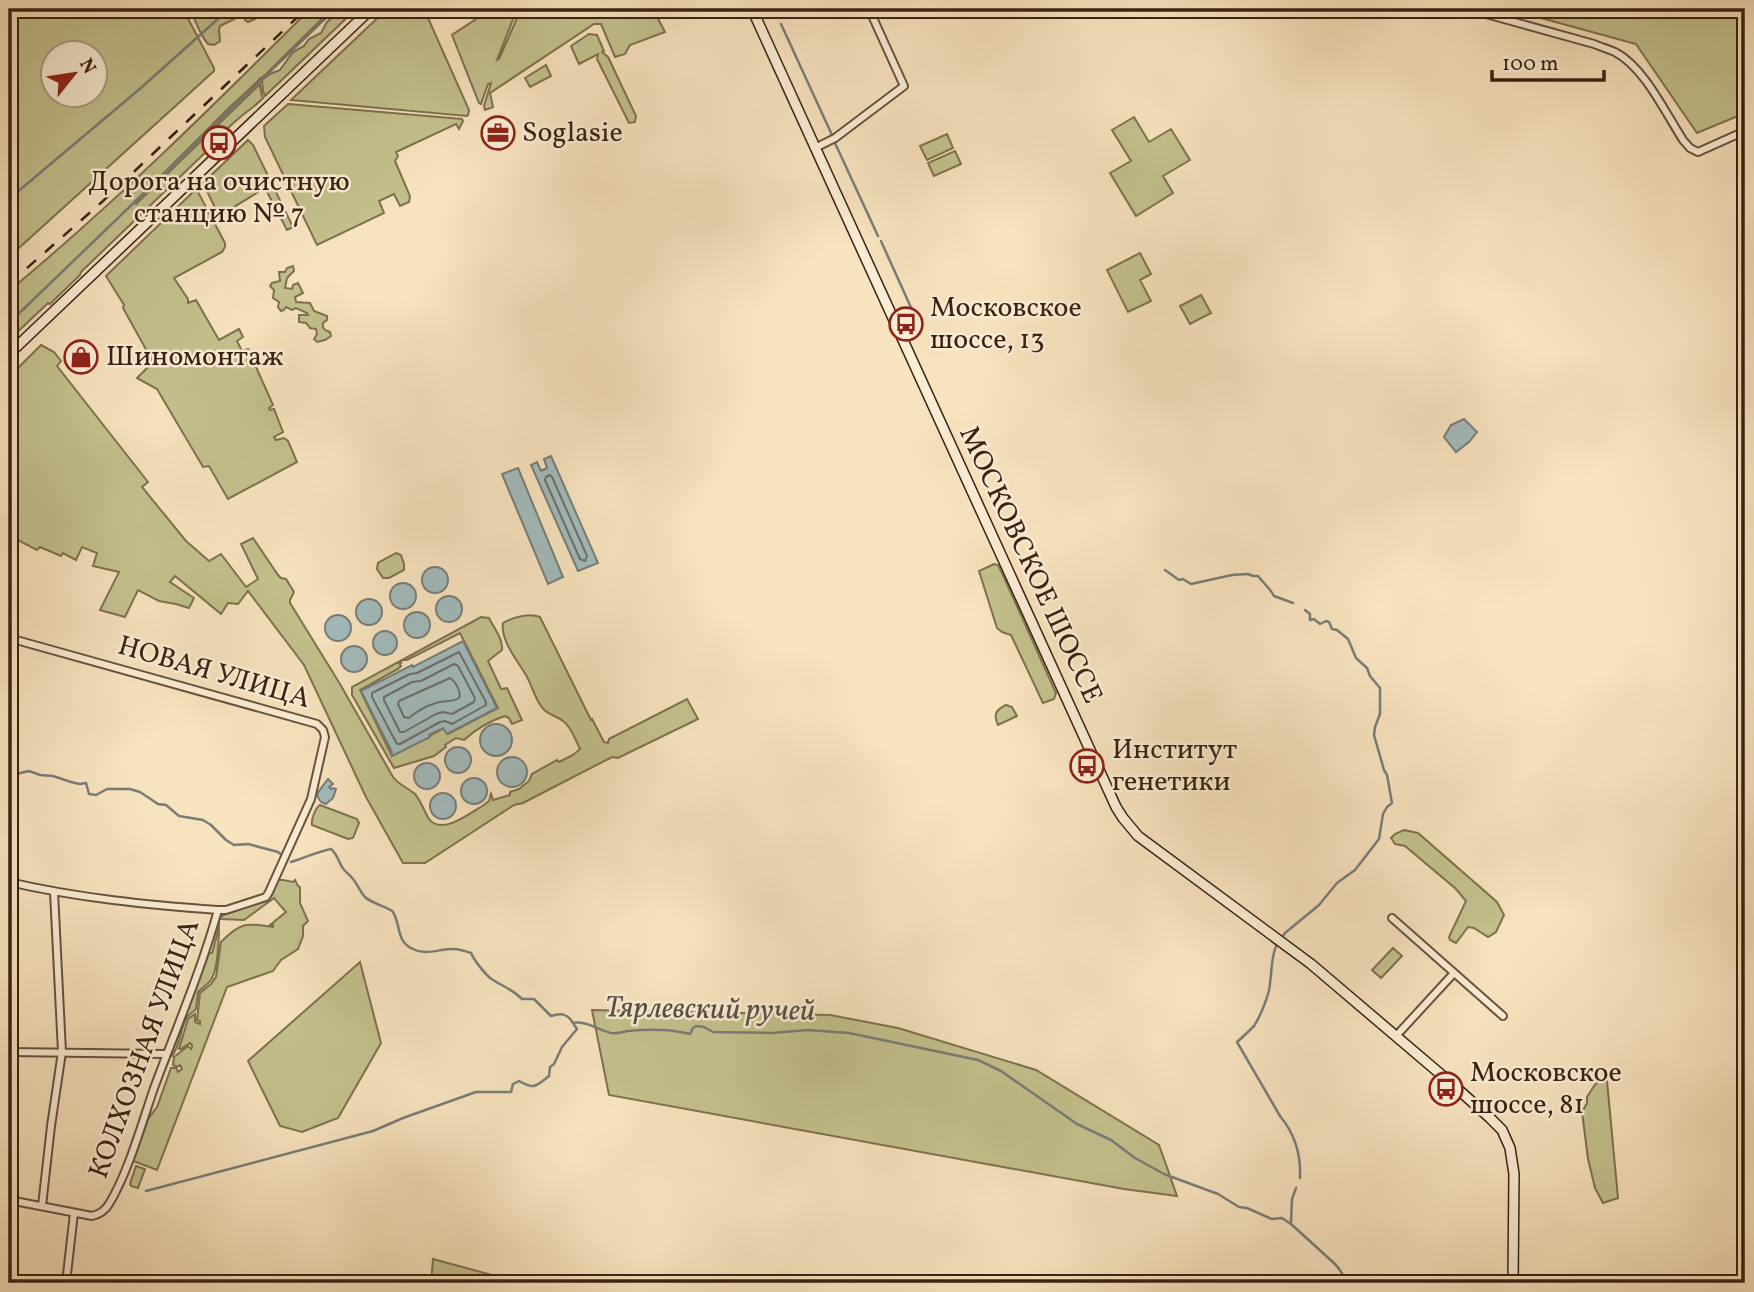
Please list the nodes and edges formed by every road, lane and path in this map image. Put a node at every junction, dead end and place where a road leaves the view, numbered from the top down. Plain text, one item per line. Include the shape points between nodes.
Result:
1 (371, 9) edge
2 (752, 9) edge
3 (869, 9) edge
4 (1468, 9) edge
5 (1745, 131) edge
6 (815, 148) junction
7 (9, 355) edge
8 (9, 638) edge
9 (9, 882) edge
10 (54, 892) junction
11 (218, 910) junction
12 (1392, 918) dead end
13 (1454, 973) junction
14 (1503, 1016) dead end
15 (1396, 1036) junction
16 (9, 1052) edge
17 (62, 1052) junction
18 (166, 1054) junction
19 (9, 1200) edge
20 (42, 1206) junction
21 (74, 1213) junction
22 (66, 1283) edge
23 (1513, 1283) edge

1 - 7 main road
2 - 6 main road, МОСКОВСКОЕ ШОССЕ
3 - 6 street via 904,86
4 - 5 street via 1614,51 1639,71 1683,139 1698,152
6 - 15 main road, МОСКОВСКОЕ ШОССЕ via 1122,818 1152,847 1286,945
8 - 11 street, НОВАЯ УЛИЦА via 320,726 325,742 311,799 269,892 266,897
9 - 10 street
10 - 11 street
10 - 17 street
11 - 18 street, КОЛХОЗНАЯ УЛИЦА
12 - 13 street
13 - 14 street
13 - 15 street
15 - 23 main road, МОСКОВСКОЕ ШОССЕ via 1502,1130 1514,1174
16 - 17 street
17 - 18 street
17 - 20 street
18 - 21 street, КОЛХОЗНАЯ УЛИЦА via 110,1202 99,1215
19 - 20 street
20 - 21 street
21 - 22 street

